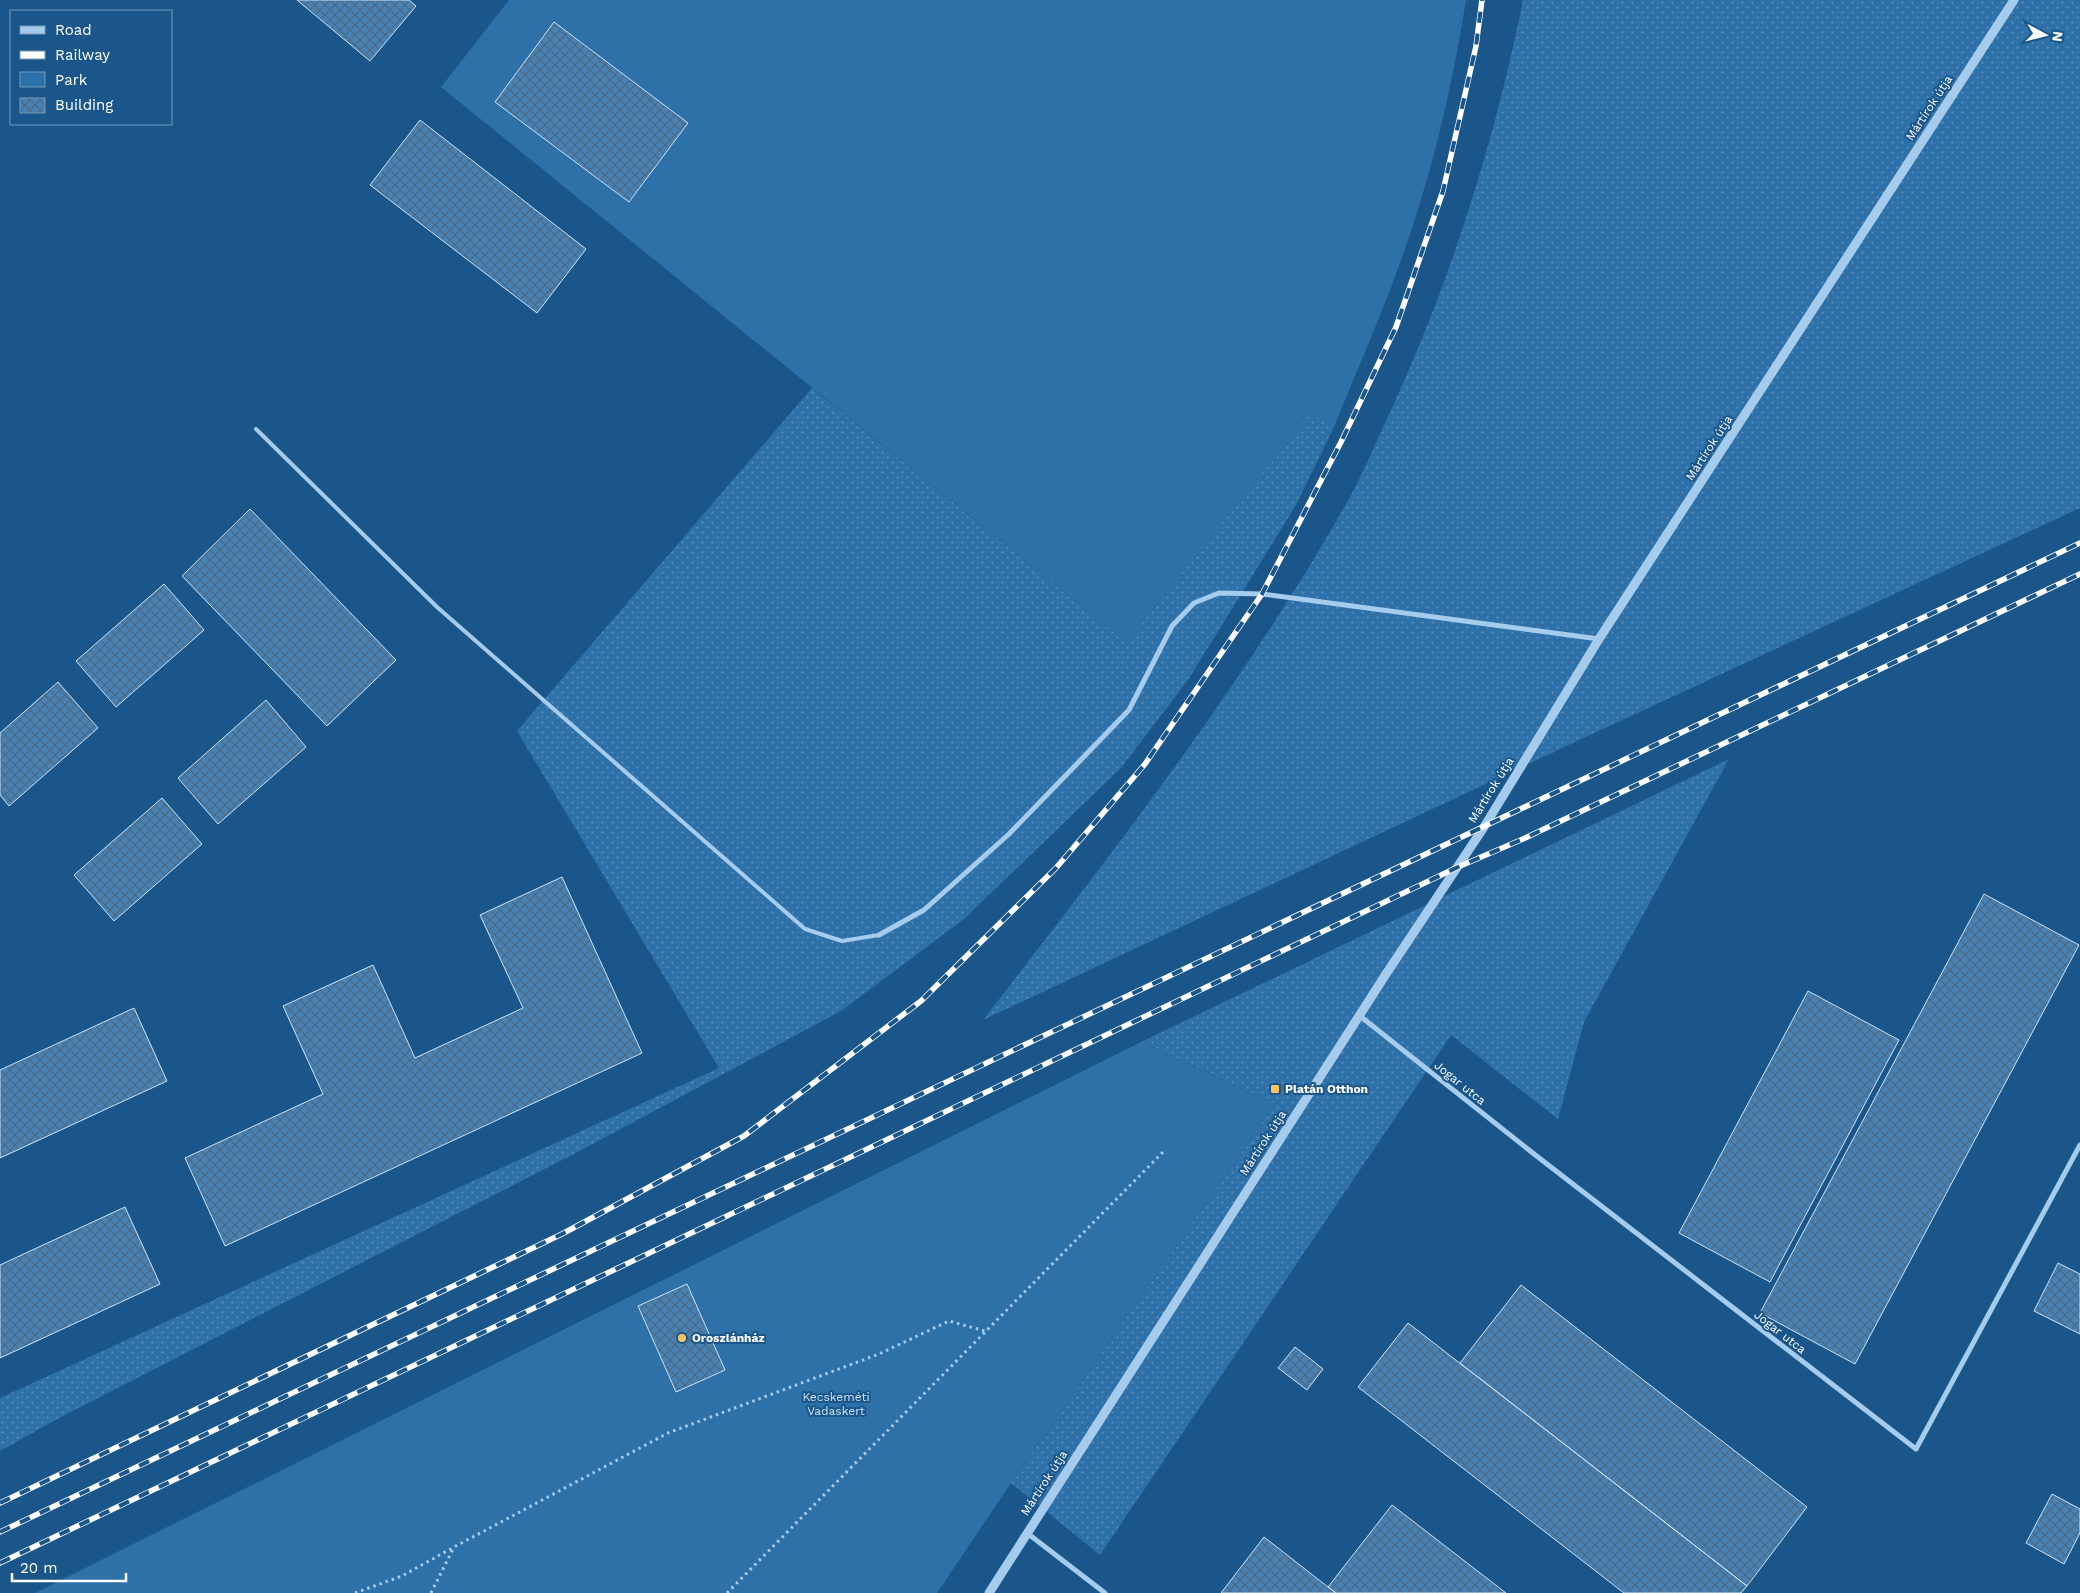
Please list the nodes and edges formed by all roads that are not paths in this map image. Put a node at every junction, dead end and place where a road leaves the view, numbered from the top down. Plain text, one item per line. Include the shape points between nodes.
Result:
1 (2014, 0) edge
2 (256, 429) dead end
3 (1599, 639) junction
4 (879, 935) joint
5 (1360, 1016) junction
6 (2080, 1145) edge
7 (1027, 1533) junction
8 (989, 1593) edge
9 (1105, 1593) edge

1 - 3 street, Mártírok útja
2 - 4 lane via 437,607 805,929 842,941
3 - 4 street via 1262,594 1219,593 1211,596 1194,603 1172,626 1129,710 1016,827 924,910
3 - 5 street, Mártírok útja via 1478,835
5 - 6 street, Jogar utca via 1916,1450
5 - 7 street, Mártírok útja
7 - 8 street, Mártírok útja
7 - 9 street

